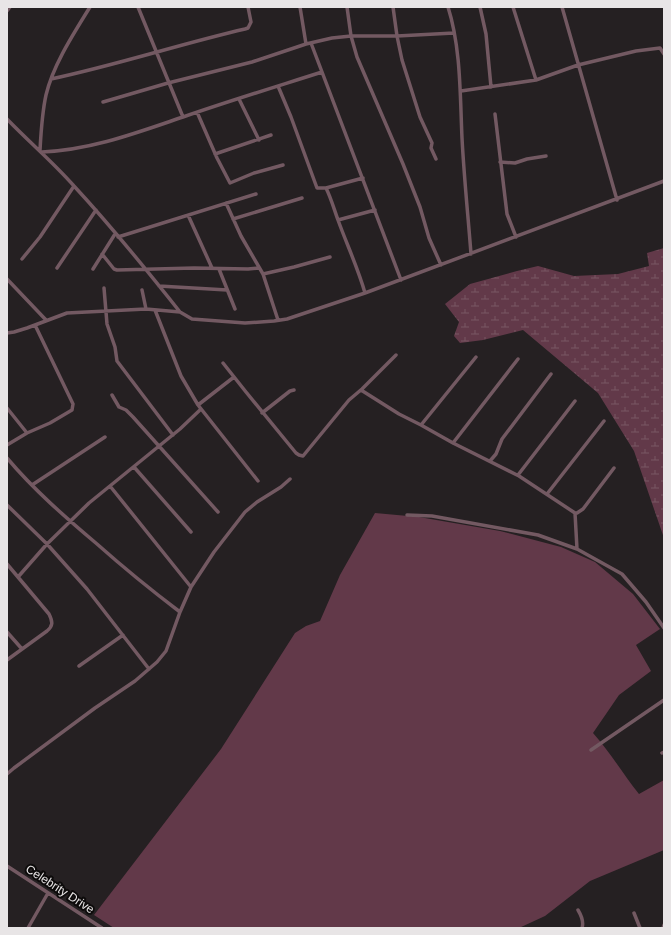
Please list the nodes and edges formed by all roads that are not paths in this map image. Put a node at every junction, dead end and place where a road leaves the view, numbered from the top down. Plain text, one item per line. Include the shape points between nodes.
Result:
1 (10, 7) edge
2 (90, 7) edge
3 (138, 7) edge
4 (248, 7) edge
5 (300, 7) edge
6 (347, 7) edge
7 (393, 7) edge
8 (448, 7) edge
9 (480, 7) edge
10 (513, 7) edge
11 (562, 7) edge
12 (7, 11) edge
13 (454, 33) junction
14 (351, 36) junction
15 (397, 36) junction
16 (311, 43) junction
17 (306, 44) junction
18 (156, 53) junction
19 (664, 54) edge
20 (578, 65) junction
21 (322, 72) junction
22 (51, 79) junction
23 (536, 80) junction
24 (168, 83) junction
25 (278, 86) junction
26 (491, 87) junction
27 (461, 91) junction
28 (239, 99) junction
29 (104, 102) dead end
30 (197, 112) junction
31 (495, 114) dead end
32 (183, 117) junction
33 (8, 121) edge
34 (271, 135) dead end
35 (259, 140) junction
36 (41, 151) junction
37 (214, 154) junction
38 (546, 156) dead end
39 (436, 159) dead end
40 (500, 162) junction
41 (283, 165) dead end
42 (362, 178) junction
43 (664, 182) edge
44 (74, 186) junction
45 (326, 188) junction
46 (256, 194) dead end
47 (302, 198) dead end
48 (617, 200) junction
49 (226, 203) junction
50 (96, 210) junction
51 (375, 210) junction
52 (188, 215) junction
53 (233, 219) junction
54 (338, 220) junction
55 (117, 235) junction
56 (516, 237) junction
57 (102, 254) junction
58 (471, 254) junction
59 (330, 256) dead end
60 (22, 259) dead end
61 (441, 265) junction
62 (57, 268) dead end
63 (212, 268) junction
64 (259, 268) junction
65 (92, 269) dead end
66 (145, 269) junction
67 (219, 269) junction
68 (263, 274) junction
69 (7, 279) edge
70 (401, 280) junction
71 (160, 286) junction
72 (104, 288) dead end
73 (142, 290) dead end
74 (227, 290) junction
75 (365, 293) junction
76 (146, 309) junction
77 (235, 309) dead end
78 (155, 310) junction
79 (106, 311) junction
80 (180, 312) junction
81 (46, 320) junction
82 (278, 320) junction
83 (35, 325) junction
84 (7, 333) edge
85 (396, 355) dead end
86 (476, 357) dead end
87 (518, 359) dead end
88 (223, 363) dead end
89 (551, 374) dead end
90 (234, 377) junction
91 (294, 390) dead end
92 (361, 390) junction
93 (112, 395) dead end
94 (575, 401) dead end
95 (198, 405) junction
96 (7, 408) edge
97 (201, 409) junction
98 (262, 413) junction
99 (604, 421) dead end
100 (421, 425) junction
101 (27, 434) junction
102 (173, 435) junction
103 (105, 437) dead end
104 (453, 443) junction
105 (7, 445) edge
106 (159, 447) junction
107 (7, 458) edge
108 (490, 461) junction
109 (134, 467) junction
110 (614, 468) dead end
111 (518, 475) junction
112 (290, 479) dead end
113 (258, 481) dead end
114 (32, 485) junction
115 (110, 486) junction
116 (547, 494) junction
117 (7, 505) edge
118 (218, 512) dead end
119 (575, 513) junction
120 (407, 515) dead end
121 (70, 522) junction
122 (191, 532) dead end
123 (47, 544) junction
124 (577, 549) junction
125 (7, 564) edge
126 (18, 577) junction
127 (191, 587) junction
128 (180, 612) junction
129 (664, 628) edge
130 (7, 632) edge
131 (123, 635) junction
132 (22, 649) junction
133 (7, 660) edge
134 (79, 666) dead end
135 (149, 669) junction
136 (664, 700) edge
137 (591, 750) dead end
138 (7, 774) edge
139 (7, 866) edge
140 (48, 893) junction
141 (578, 910) dead end
142 (634, 913) dead end
143 (664, 925) edge
144 (28, 928) edge
145 (102, 928) edge
146 (582, 928) edge
147 (640, 928) edge
148 (662, 928) edge

1 - 12 street
2 - 22 street via 67,45
3 - 18 street
4 - 18 street via 251,22 248,28
5 - 17 street
6 - 14 street
7 - 15 street
8 - 13 street
9 - 26 street via 486,34
10 - 23 street
11 - 20 street
13 - 15 street
13 - 27 street
14 - 15 street
14 - 16 street
14 - 61 street via 356,57 403,164
15 - 39 street via 410,86
16 - 17 street
16 - 21 street
17 - 24 street via 252,62
18 - 22 street
18 - 24 street
19 - 20 street via 660,48 636,51
20 - 23 street
20 - 48 street
21 - 25 street
21 - 42 street
22 - 36 street via 45,102
23 - 26 street
24 - 29 street
24 - 32 street
25 - 28 street
25 - 45 street via 317,188
26 - 27 street
27 - 58 street
28 - 30 street
28 - 35 street
30 - 32 street
30 - 37 street
31 - 40 street
32 - 36 street via 131,135 76,149
33 - 36 street
34 - 35 street
35 - 37 street
36 - 44 street
37 - 41 street via 230,183
38 - 40 street via 515,163
40 - 56 street via 507,214
42 - 45 street
42 - 51 street
43 - 48 street
44 - 50 street
44 - 60 street
45 - 54 street
46 - 49 street
47 - 53 street
48 - 56 street
49 - 52 street
49 - 53 street
50 - 55 street
50 - 62 street
51 - 54 street
51 - 70 street
52 - 55 street
52 - 63 street
53 - 64 street
54 - 75 street
55 - 57 street
55 - 66 street
56 - 58 street
57 - 65 street
57 - 66 street via 114,269
58 - 61 street
59 - 68 street via 294,268
61 - 70 street
63 - 66 street
63 - 67 street
64 - 67 street
64 - 68 street
66 - 71 street
67 - 74 street
68 - 82 street
69 - 81 street
70 - 75 street
71 - 74 street
71 - 80 street
72 - 79 street
73 - 76 street
74 - 77 street
75 - 82 street
76 - 78 street
76 - 79 street
78 - 80 street
78 - 95 street via 181,376
79 - 81 street via 67,313
79 - 102 street via 117,361
80 - 82 street via 192,319 246,323
81 - 83 street
83 - 84 street
83 - 101 street via 73,407 70,412 50,424
85 - 92 street
86 - 100 street
87 - 104 street
88 - 90 street
89 - 108 street via 502,439
90 - 95 street
90 - 98 street
91 - 98 street
92 - 98 street via 341,409 303,456 296,453
92 - 100 street
93 - 106 street via 119,407 126,410
94 - 111 street
95 - 97 street
96 - 101 street
97 - 102 street
97 - 113 street
99 - 116 street
100 - 104 street
101 - 105 street
102 - 106 street
103 - 114 street
104 - 108 street
106 - 109 street
106 - 118 street
107 - 114 street
108 - 111 street
109 - 115 street
109 - 122 street
110 - 119 street via 583,509
111 - 116 street
112 - 127 street via 245,512
114 - 121 street
115 - 121 street
115 - 127 street
116 - 119 street
117 - 123 street
119 - 124 street
120 - 124 street via 432,516 538,534
121 - 123 street
121 - 128 street
123 - 126 street
123 - 131 street
124 - 129 street via 622,574
125 - 126 street
126 - 132 street via 49,614 52,622 47,632
127 - 128 street
128 - 135 street via 166,651
130 - 132 street
131 - 134 street
131 - 135 street
132 - 133 street
135 - 138 street
136 - 137 street
139 - 140 street, Celebrity Drive
140 - 144 street
140 - 145 street, Celebrity Drive
141 - 146 street via 582,916
142 - 147 street
143 - 148 street

